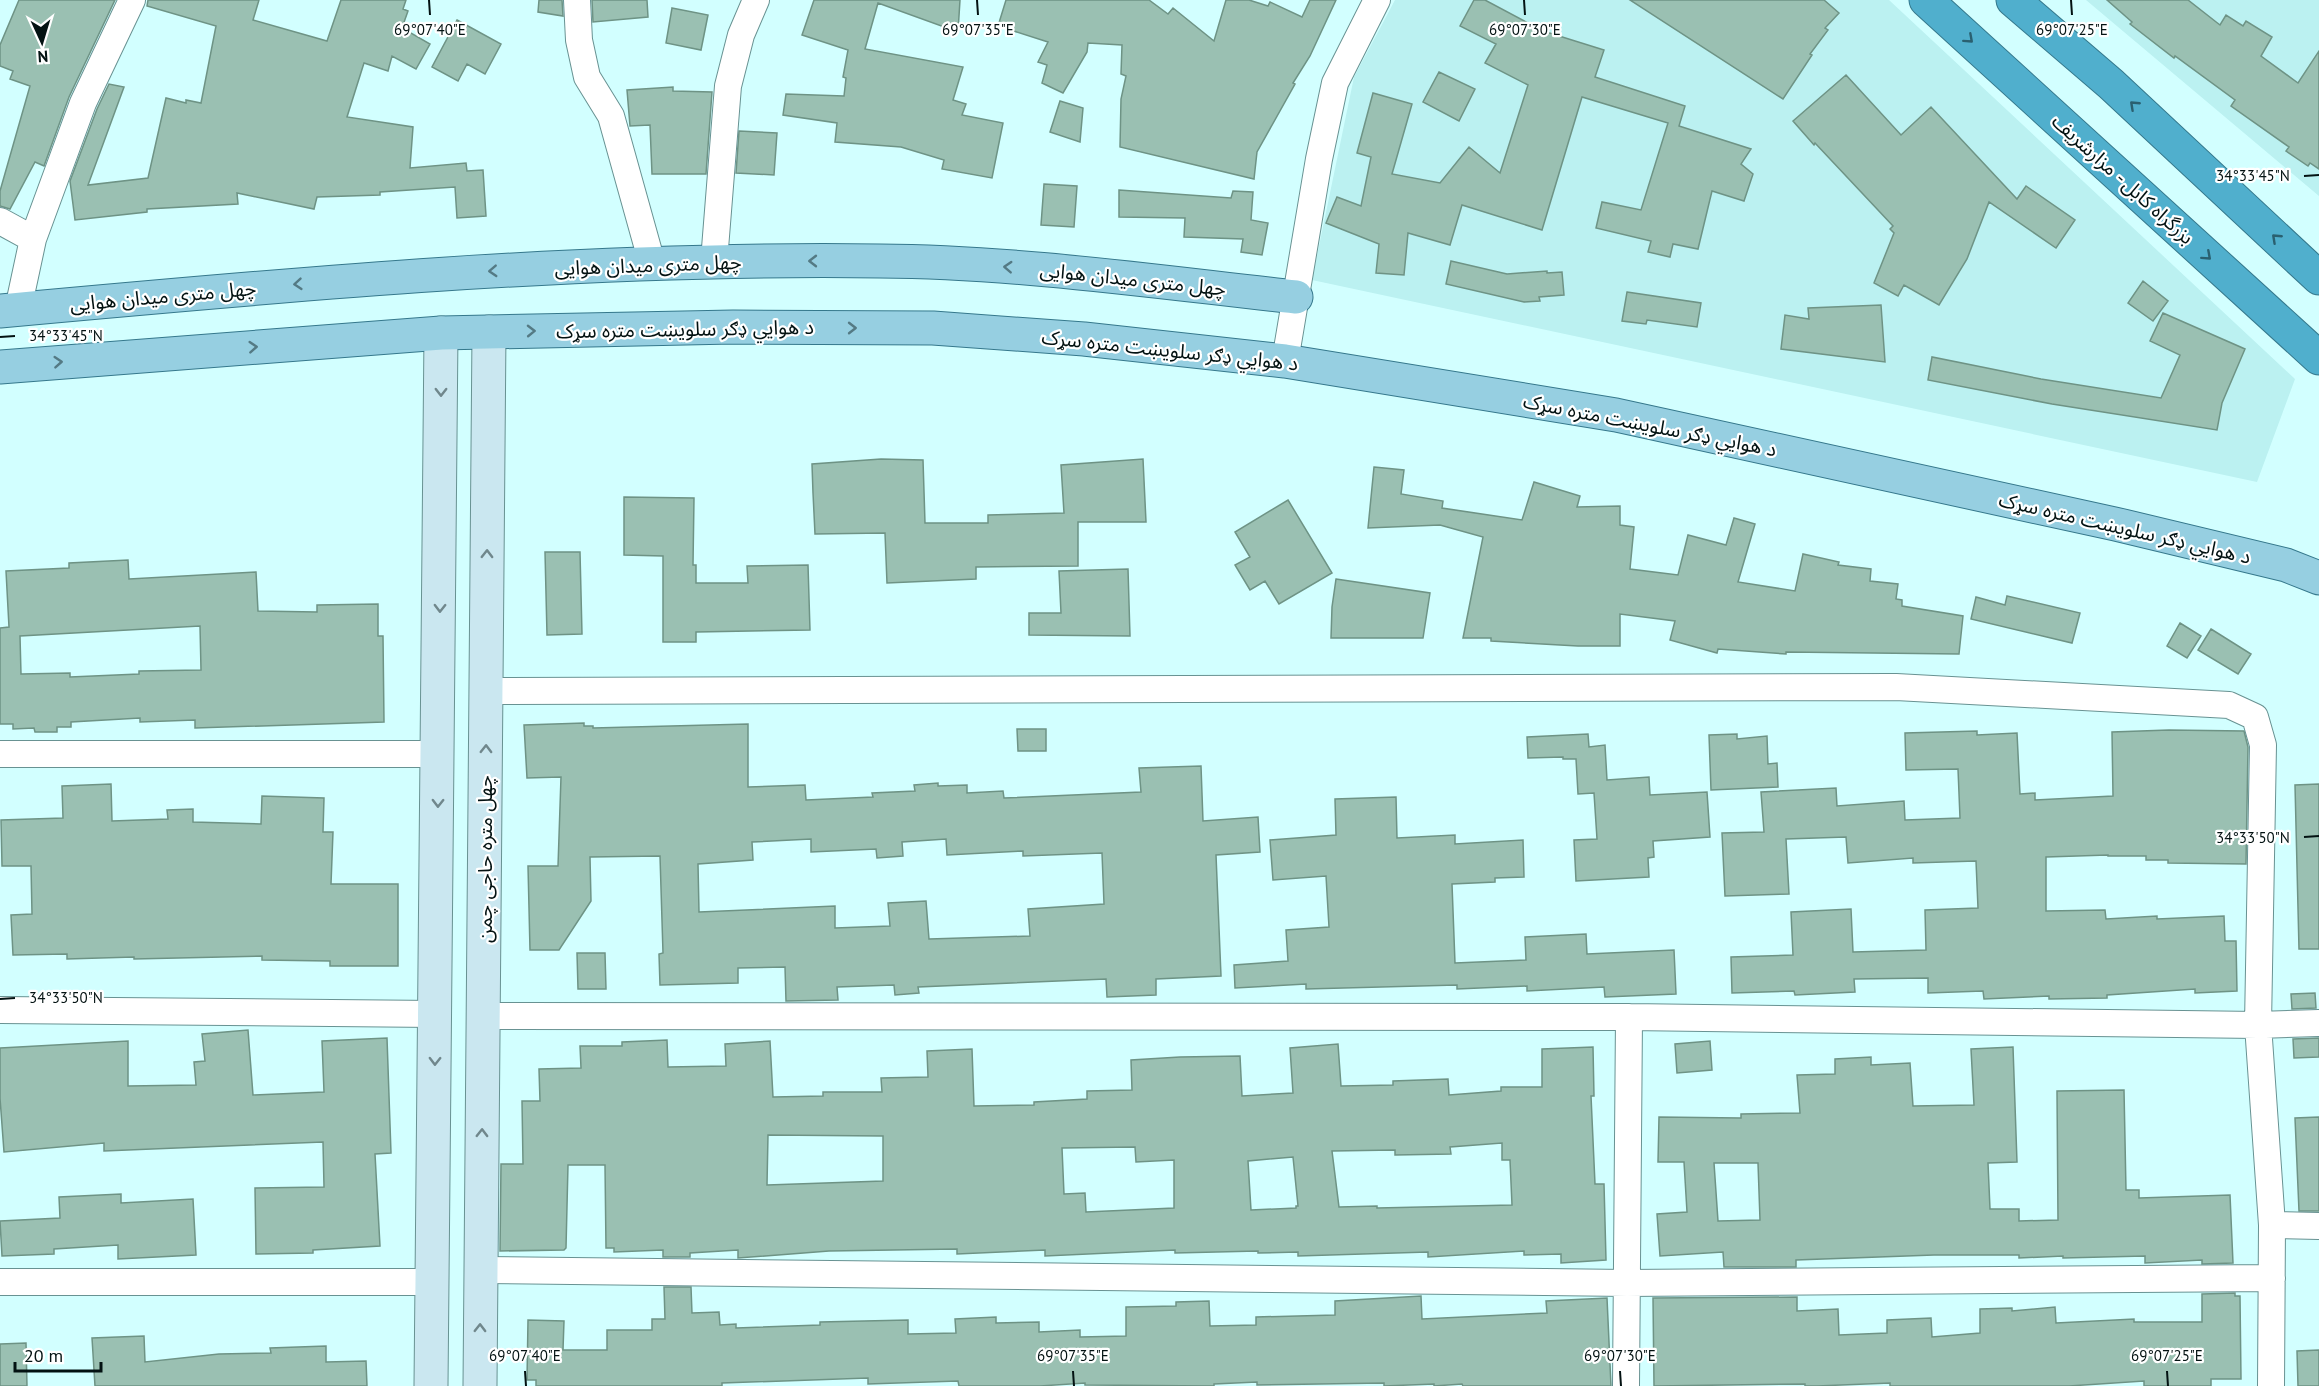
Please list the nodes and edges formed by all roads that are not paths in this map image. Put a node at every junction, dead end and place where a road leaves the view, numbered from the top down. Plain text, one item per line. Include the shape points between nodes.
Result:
1 (132, 0) edge
2 (577, 0) edge
3 (756, 0) edge
4 (1377, 0) edge
5 (1926, 0) edge
6 (2013, 0) edge
7 (0, 221) edge
8 (33, 239) junction
9 (714, 261) junction
10 (652, 263) junction
11 (2319, 278) edge
12 (1296, 297) junction
13 (9, 310) edge
14 (489, 332) junction
15 (441, 333) junction
16 (2319, 358) edge
17 (1285, 361) junction
18 (0, 367) edge
19 (2319, 578) edge
20 (486, 691) junction
21 (0, 754) edge
22 (439, 754) junction
23 (0, 1010) edge
24 (436, 1014) junction
25 (483, 1016) junction
26 (1629, 1017) junction
27 (2319, 1023) edge
28 (2258, 1025) junction
29 (2272, 1225) junction
30 (2319, 1226) edge
31 (481, 1270) junction
32 (2272, 1278) junction
33 (0, 1282) edge
34 (431, 1282) junction
35 (1627, 1283) junction
36 (431, 1386) edge
37 (480, 1386) edge
38 (1626, 1386) edge
39 (2271, 1386) edge

1 - 8 street via 82,103
2 - 10 street via 579,40 588,77 611,116
3 - 9 street via 741,35 728,86
4 - 12 street via 1335,83
5 -> 16 highway, بزرگراه کابل - مزارشریف
11 -> 6 highway via 2111,84
7 - 8 street
8 - 13 street
9 - 10 main road, چهل متری میدان هوایی
12 -> 9 main road, چهل متری میدان هوایی via 1037,268 882,261
10 -> 13 main road, چهل متری میدان هوایی via 347,279
12 - 17 street
14 - 15 main road, د هوايي ډګر سلویښت متره سړک
14 -> 17 main road, د هوايي ډګر سلویښت متره سړک via 933,328 1084,339
20 -> 14 street, چهل متره حاجی چمن
18 -> 15 main road, د هوايي ډګر سلویښت متره سړک
15 -> 22 street
17 - 19 main road, د هوايي ډګر سلویښت متره سړک via 1616,416 2115,524 2286,565
25 -> 20 street, چهل متره حاجی چمن
20 - 28 street via 1896,687 2229,705 2255,717 2263,745
21 - 22 street
22 -> 24 street
23 - 24 street
24 -> 34 street
25 - 26 street
31 -> 25 street, چهل متره حاجی چمن
26 - 28 street
26 - 35 street
27 - 28 street
28 - 29 street
29 - 30 street
29 - 32 street
31 - 35 street
37 -> 31 street, چهل متره حاجی چمن
32 - 35 street
32 - 39 street
33 - 34 street
34 - 36 street
35 - 38 street

